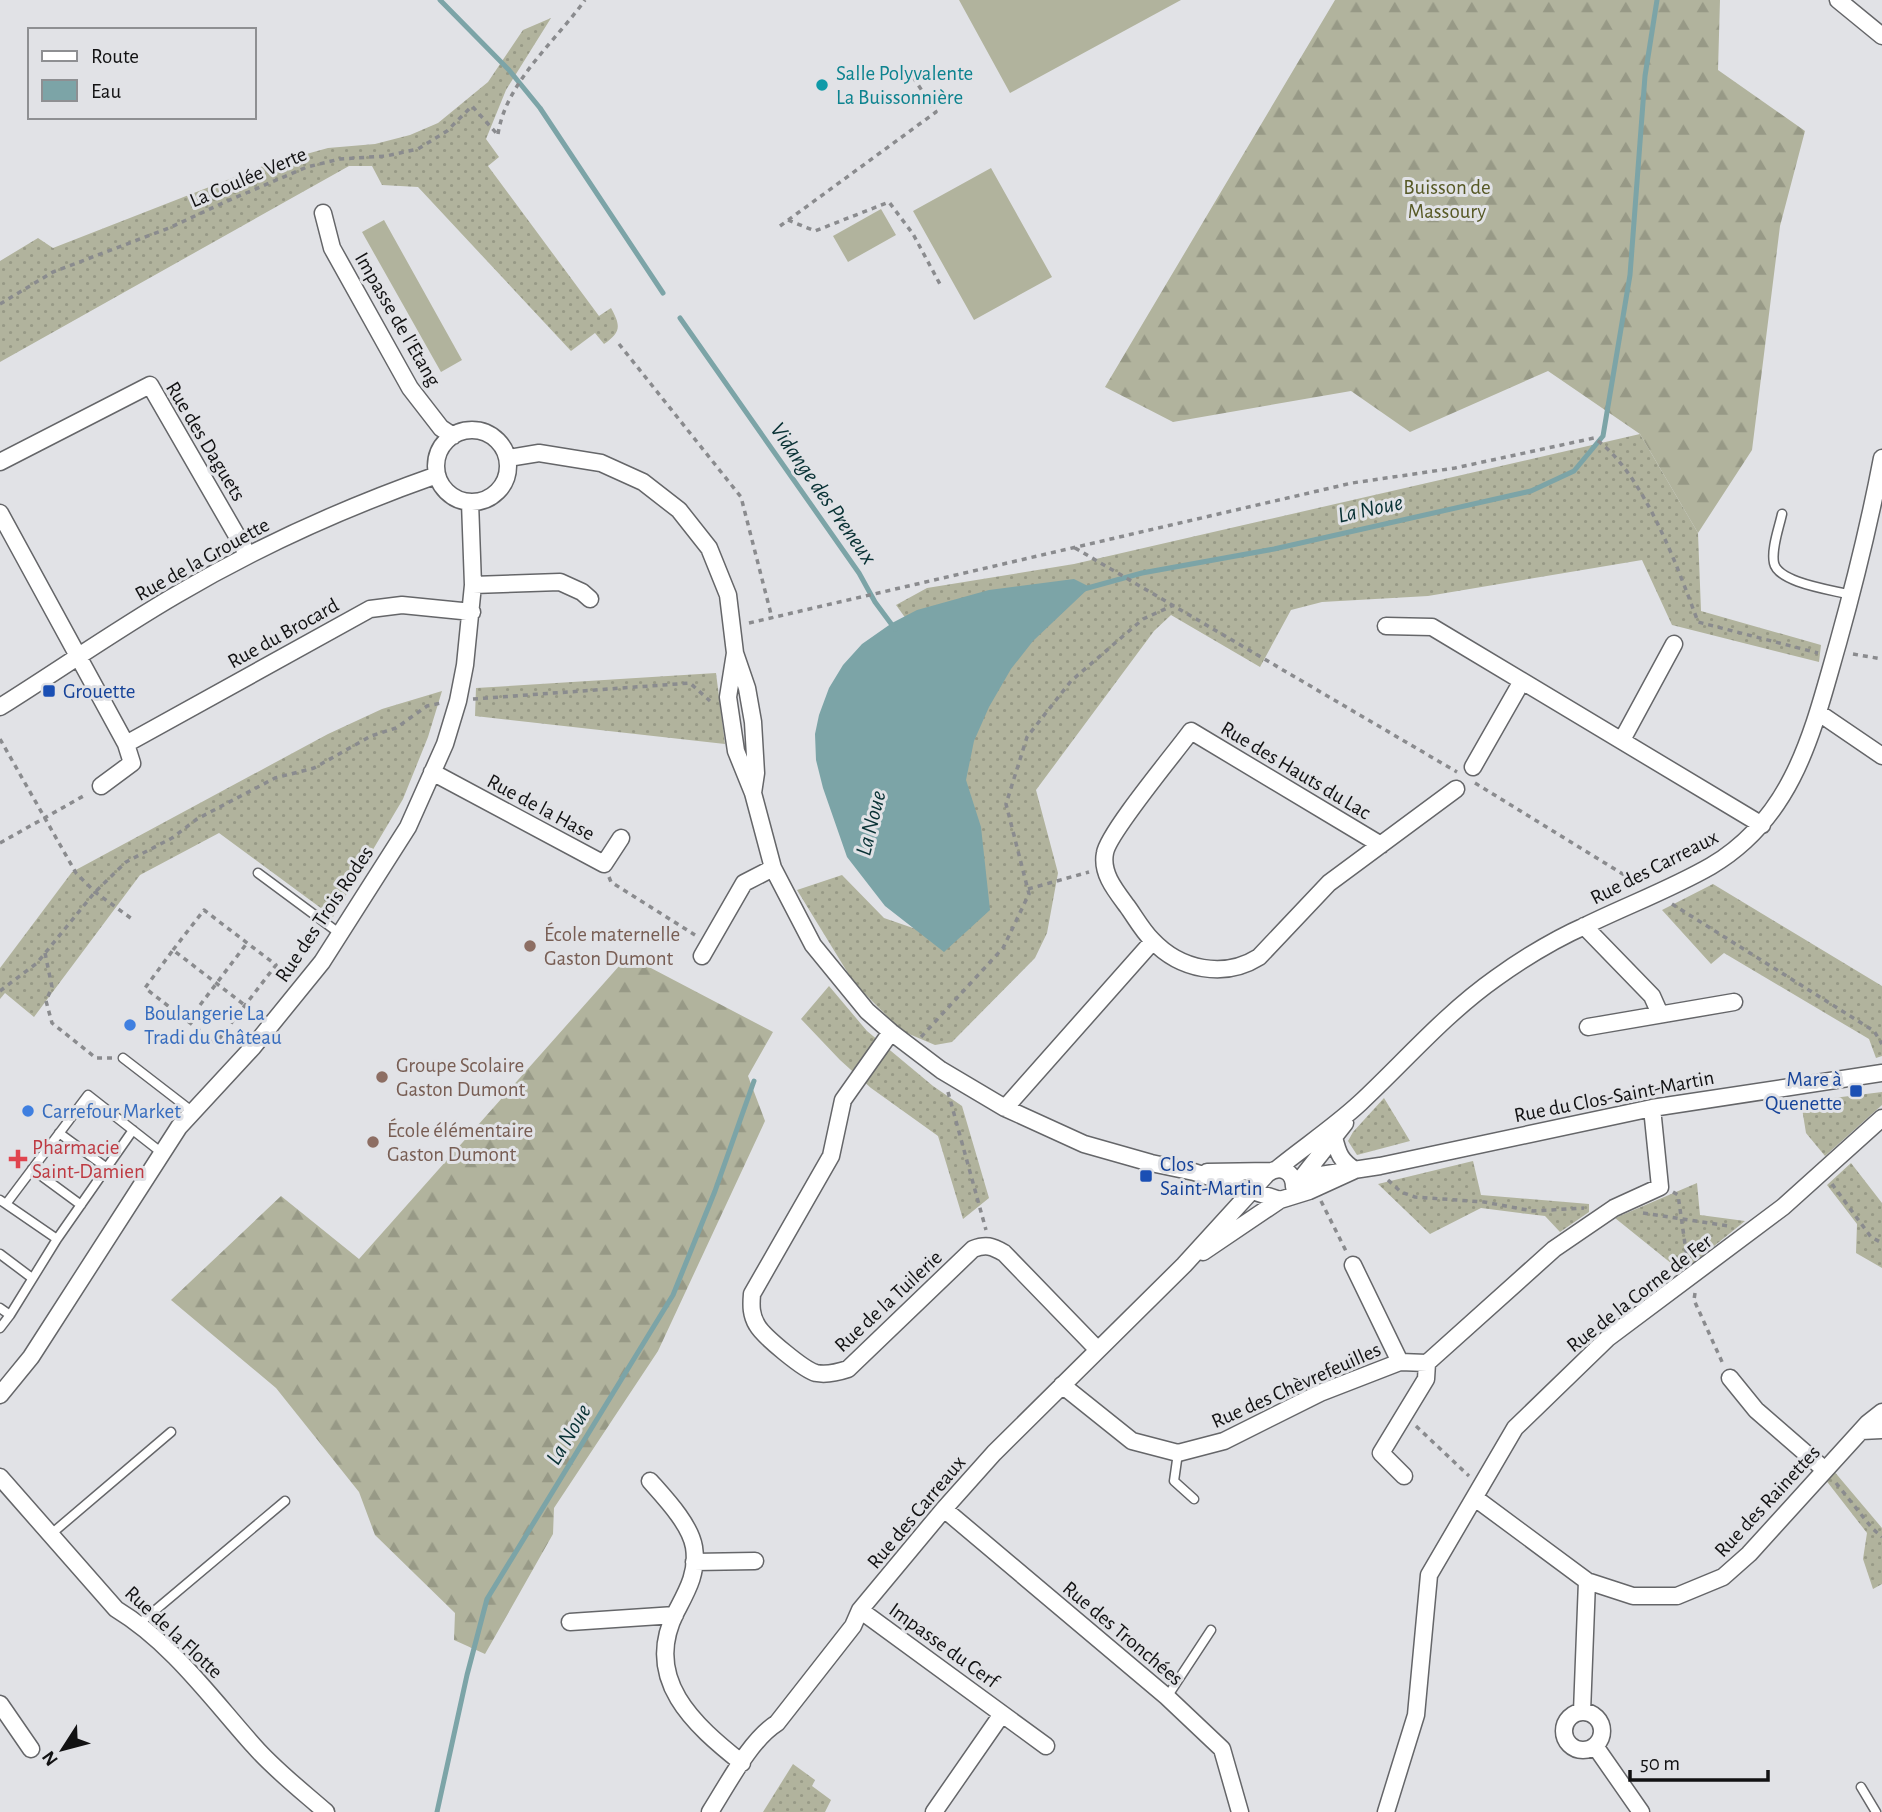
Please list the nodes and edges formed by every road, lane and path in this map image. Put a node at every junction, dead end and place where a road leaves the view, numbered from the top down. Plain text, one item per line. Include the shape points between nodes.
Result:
1 (585, 0) edge
2 (1838, 0) edge
3 (1882, 36) edge
4 (913, 77) dead end
5 (323, 213) dead end
6 (788, 220) junction
7 (780, 226) dead end
8 (941, 286) dead end
9 (0, 304) edge
10 (619, 344) dead end
11 (453, 436) junction
12 (509, 458) junction
13 (1882, 458) edge
14 (0, 462) edge
15 (437, 475) junction
16 (470, 502) junction
17 (0, 513) edge
18 (1782, 514) dead end
19 (1075, 548) junction
20 (248, 555) junction
21 (473, 585) junction
22 (1851, 595) junction
23 (590, 599) dead end
24 (1174, 605) junction
25 (472, 612) junction
26 (772, 618) junction
27 (1386, 626) dead end
28 (733, 627) junction
29 (1674, 643) dead end
30 (1835, 651) junction
31 (77, 657) junction
32 (1882, 659) edge
33 (1522, 681) junction
34 (471, 699) dead end
35 (442, 702) dead end
36 (0, 707) edge
37 (720, 709) dead end
38 (1819, 713) junction
39 (0, 739) edge
40 (1622, 740) junction
41 (125, 744) junction
42 (1882, 756) edge
43 (1472, 767) dead end
44 (432, 772) junction
45 (106, 783) joint
46 (1457, 789) dead end
47 (44, 819) junction
48 (1762, 825) junction
49 (621, 838) dead end
50 (0, 843) edge
51 (1381, 845) junction
52 (604, 864) junction
53 (773, 868) junction
54 (1105, 868) junction
55 (258, 873) dead end
56 (1028, 889) junction
57 (95, 892) junction
58 (1655, 894) junction
59 (132, 919) dead end
60 (1584, 926) junction
61 (339, 933) junction
62 (1153, 941) junction
63 (247, 943) junction
64 (173, 950) junction
65 (705, 950) joint
66 (45, 953) junction
67 (216, 984) junction
68 (0, 991) edge
69 (1734, 1002) dead end
70 (245, 1005) junction
71 (1660, 1014) junction
72 (188, 1021) junction
73 (271, 1026) junction
74 (1588, 1027) dead end
75 (891, 1032) junction
76 (1882, 1044) edge
77 (911, 1048) junction
78 (123, 1058) joint
79 (942, 1070) junction
80 (1882, 1073) edge
81 (1359, 1104) junction
82 (1005, 1108) junction
83 (1652, 1108) junction
84 (193, 1112) junction
85 (1882, 1118) edge
86 (133, 1130) junction
87 (59, 1133) junction
88 (1334, 1137) junction
89 (162, 1153) junction
90 (1381, 1166) junction
91 (107, 1167) junction
92 (32, 1169) junction
93 (1355, 1170) junction
94 (1194, 1172) junction
95 (1271, 1172) junction
96 (1824, 1172) junction
97 (1220, 1182) junction
98 (1324, 1186) junction
99 (1288, 1189) junction
100 (1252, 1191) junction
101 (3, 1202) edge
102 (81, 1205) junction
103 (1614, 1208) junction
104 (1232, 1211) junction
105 (1754, 1230) junction
106 (57, 1239) junction
107 (1882, 1243) edge
108 (991, 1246) junction
109 (0, 1254) edge
110 (1184, 1265) junction
111 (1353, 1265) joint
112 (32, 1278) junction
113 (0, 1308) edge
114 (10, 1315) junction
115 (0, 1328) edge
116 (1098, 1350) junction
117 (1400, 1362) junction
118 (1427, 1363) junction
119 (1730, 1378) dead end
120 (1062, 1385) junction
121 (0, 1395) edge
122 (1882, 1412) edge
123 (1404, 1415) junction
124 (1882, 1430) edge
125 (1861, 1431) junction
126 (171, 1432) dead end
127 (1178, 1453) junction
128 (1825, 1470) junction
129 (1404, 1476) dead end
130 (0, 1478) edge
131 (650, 1481) dead end
132 (1478, 1492) junction
133 (1194, 1499) dead end
134 (285, 1501) dead end
135 (944, 1509) junction
136 (50, 1535) junction
137 (1882, 1537) edge
138 (755, 1561) dead end
139 (694, 1562) junction
140 (1587, 1581) junction
141 (860, 1610) junction
142 (674, 1615) junction
143 (569, 1622) dead end
144 (140, 1623) junction
145 (1211, 1630) dead end
146 (1167, 1697) junction
147 (0, 1704) edge
148 (1581, 1712) junction
149 (1002, 1714) junction
150 (1046, 1746) dead end
151 (1594, 1746) junction
152 (31, 1749) dead end
153 (741, 1763) junction
154 (1861, 1787) dead end
155 (326, 1812) edge
156 (710, 1812) edge
157 (934, 1812) edge
158 (1240, 1812) edge
159 (1386, 1812) edge
160 (1641, 1812) edge
161 (1876, 1812) edge

1 - 9 path, La Coulée Verte via 512,91 498,135 472,106 447,131 418,149 307,167 169,228 53,272
2 - 3 street
4 - 6 path via 936,112
5 - 11 street, Impasse de l'Etang via 332,247 410,388 441,428
6 - 7 path
6 - 8 path via 815,231 889,202 913,234
10 - 26 path via 741,496
11 - 12 street via 463,431 485,432 502,445
11 - 15 street via 439,453
12 - 16 street via 502,487 494,496
12 - 28 street, Rue du Clos-Saint-Martin via 539,453 601,463 643,482 679,510 709,548 728,595
13 - 22 street, Rue des Carreaux
14 - 20 street, Rue des Daguets via 150,385
15 - 16 street via 449,494
15 - 20 street, Rue de la Grouette via 310,524
16 - 21 street, Rue des Trois Rodes
17 - 31 street
18 - 22 lane via 1773,561 1777,571 1787,578
19 - 24 path
19 - 26 path
19 - 30 path via 1352,483 1455,468 1594,438 1606,446 1637,488 1671,551 1698,622 1820,654
20 - 31 street, Rue de la Grouette
21 - 23 street via 560,582
21 - 25 street, Rue des Trois Rodes
22 - 30 street, Rue des Carreaux
24 - 56 path via 1143,619 1071,681 1027,737 1006,804
24 - 58 path
25 - 41 street, Rue du Brocard via 402,605 370,610
25 - 44 street, Rue des Trois Rodes via 458,701
26 - 28 path
27 - 33 street via 1432,627
28 - 53 street, Rue du Clos-Saint-Martin via 729,697 736,751 753,793
29 - 40 street
30 - 32 path
30 - 38 street, Rue des Carreaux
31 - 36 street, Rue de la Grouette
31 - 41 street
33 - 40 street
33 - 43 street
34 - 37 path via 690,683
35 - 57 path via 314,768 275,778 197,819 126,862
38 - 42 street
38 - 48 street, Rue des Carreaux via 1795,776
39 - 47 path
40 - 48 street
41 - 45 street via 132,763
44 - 52 street, Rue de la Hase
44 - 61 street, Rue des Trois Rodes via 408,827
45 - 47 path
46 - 51 street, Rue des Hauts du Lac
47 - 50 path
47 - 57 path via 71,866
48 - 58 street, Rue des Carreaux via 1711,865
49 - 52 street, Rue de la Hase
51 - 54 street, Rue des Hauts du Lac via 1191,731 1107,845
51 - 62 street, Rue des Hauts du Lac via 1329,883 1250,962 1229,969 1202,968 1189,965
52 - 65 path via 611,882
53 - 65 street via 744,883
53 - 75 street, Rue du Clos-Saint-Martin via 813,945 867,1011
54 - 56 path
54 - 62 street, Rue des Hauts du Lac via 1113,887
55 - 61 lane
56 - 77 path via 1003,948
57 - 59 path
57 - 66 path
58 - 60 street, Rue des Carreaux
58 - 76 path via 1874,1031
60 - 71 street via 1652,996
60 - 81 street, Rue des Carreaux via 1505,972 1457,1008
61 - 73 street, Rue des Trois Rodes
62 - 82 street
63 - 64 path via 204,910
63 - 67 path
63 - 70 path via 276,965
64 - 67 path
64 - 72 path via 145,988
66 - 68 path
66 - 78 path via 52,987 46,1001 52,1023 96,1058
67 - 70 path
67 - 72 path
69 - 71 street
70 - 72 path via 216,1043
70 - 73 path
71 - 74 street
73 - 84 street, Rue des Trois Rodes
75 - 77 street, Rue du Clos-Saint-Martin
75 - 108 street, Rue de la Tuilerie via 843,1100 831,1156 752,1294 751,1309 758,1328 815,1373 848,1369 973,1250
77 - 79 street, Rue du Clos-Saint-Martin
78 - 84 lane
79 - 82 street, Rue du Clos-Saint-Martin
79 - 108 path
80 - 83 street, Rue du Clos-Saint-Martin
81 - 88 street, Rue des Carreaux
81 - 95 street, Rue des Carreaux
82 - 94 street, Rue du Clos-Saint-Martin via 1084,1144
83 - 90 street, Rue du Clos-Saint-Martin
83 - 103 street via 1660,1187
84 - 89 street, Rue des Trois Rodes
85 - 96 street, Rue de la Corne de Fer
86 - 87 lane via 88,1094
86 - 89 lane
86 - 91 lane
87 - 91 lane
87 - 92 lane
88 - 93 street via 1338,1155
88 - 99 street, Rue des Carreaux
89 - 121 street, Rue des Trois Rodes via 31,1357
90 - 93 street, Rue du Clos-Saint-Martin
90 - 103 path via 1390,1184 1415,1197 1533,1211
91 - 102 lane
92 - 101 lane
92 - 102 lane
93 - 98 street, Rue du Clos-Saint-Martin
93 - 99 street, Rue du Clos-Saint-Martin
94 - 95 street, Rue du Clos-Saint-Martin
94 - 97 street, Rue du Clos-Saint-Martin
95 - 99 street via 1287,1171
95 - 99 street via 1264,1189
95 - 100 street, Rue des Carreaux
96 - 105 street, Rue de la Corne de Fer
96 - 107 path via 1871,1237
97 - 100 street, Rue du Clos-Saint-Martin
97 - 104 street via 1229,1192
98 - 99 street, Rue du Clos-Saint-Martin
98 - 111 path via 1321,1200
99 - 100 street, Rue du Clos-Saint-Martin
99 - 110 street, Rue des Carreaux
100 - 104 street, Rue des Carreaux
101 - 106 lane
102 - 106 lane
103 - 105 path
103 - 118 street via 1554,1249
104 - 110 street, Rue des Carreaux
105 - 132 street, Rue de la Corne de Fer via 1608,1338 1515,1428
106 - 112 lane
108 - 116 street
109 - 112 lane
110 - 116 street, Rue des Carreaux
111 - 117 street, Rue des Chèvrefeuilles
112 - 114 lane
113 - 114 lane
114 - 115 lane
116 - 120 street, Rue des Carreaux
117 - 118 street, Rue des Chèvrefeuilles
117 - 127 street, Rue des Chèvrefeuilles via 1321,1393 1224,1441
118 - 123 street via 1426,1379
119 - 128 street via 1756,1410
120 - 127 street, Rue des Chèvrefeuilles via 1132,1441
120 - 135 street, Rue des Carreaux
122 - 125 street, Rue des Rainettes
123 - 129 street via 1381,1453
123 - 132 path
124 - 125 street
125 - 128 street, Rue des Rainettes
126 - 136 lane
127 - 133 lane via 1174,1480
128 - 137 path
128 - 140 street, Rue des Rainettes via 1723,1577 1677,1596 1633,1596
130 - 136 street, Rue de la Flotte
131 - 139 street via 678,1514 694,1546
132 - 140 street, Rue des Rainettes
132 - 159 street, Rue de la Corne de Fer via 1429,1575 1416,1715
134 - 144 lane
135 - 141 street, Rue des Carreaux
135 - 146 street, Rue des Tronchées
136 - 144 street, Rue de la Flotte via 116,1609
138 - 139 street
139 - 142 street via 691,1586
140 - 148 street
141 - 149 street, Impasse du Cerf
141 - 153 street, Rue des Carreaux via 853,1626 778,1723
142 - 143 street
142 - 153 street via 665,1654 667,1677 700,1728
144 - 155 street, Rue de la Flotte via 216,1700 255,1748
145 - 146 lane
146 - 158 street, Rue des Tronchées via 1222,1749
147 - 152 street
148 - 151 street via 1592,1714 1601,1726
148 - 151 street via 1566,1721 1564,1735 1580,1750
149 - 150 street, Impasse du Cerf
149 - 157 street, Impasse du Cerf
151 - 160 street
153 - 156 street, Rue des Carreaux
154 - 161 lane

